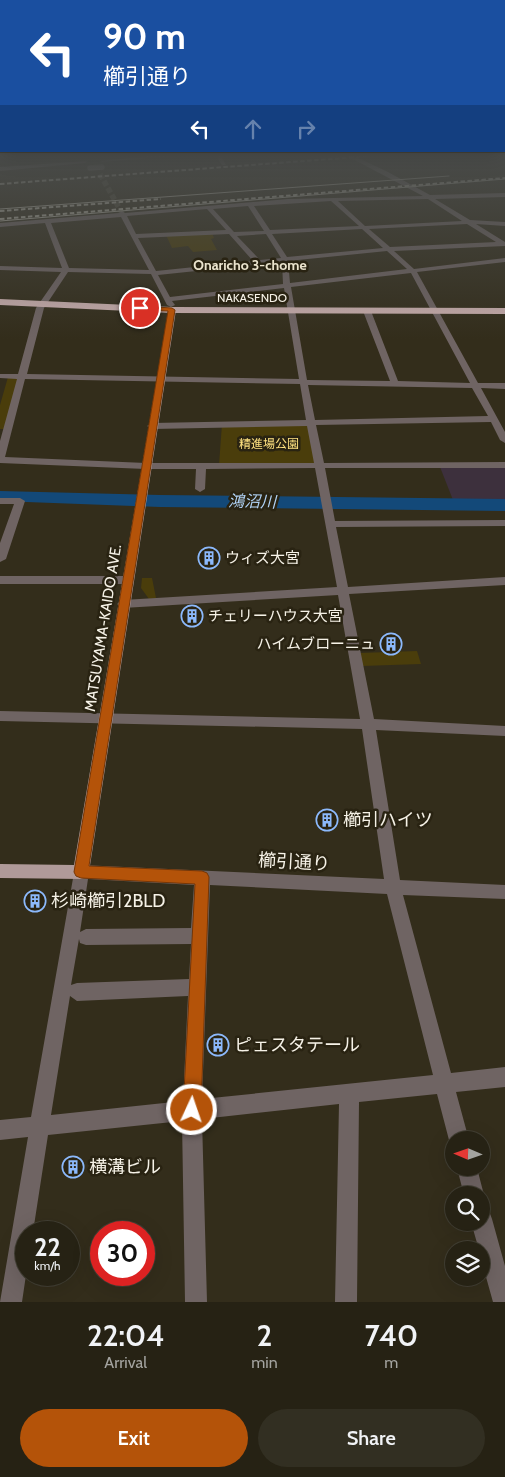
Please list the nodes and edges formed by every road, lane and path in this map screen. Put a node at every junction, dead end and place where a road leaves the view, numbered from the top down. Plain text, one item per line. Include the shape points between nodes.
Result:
1 (97, 217) edge
2 (124, 217) tunnel mouth
3 (217, 217) edge
4 (258, 217) edge
5 (351, 217) edge
6 (462, 217) edge
7 (48, 222) junction
8 (470, 222) junction
9 (505, 224) edge
10 (0, 225) edge
11 (362, 227) junction
12 (268, 232) junction
13 (232, 233) junction
14 (134, 236) junction
15 (504, 245) edge
16 (388, 249) junction
17 (285, 259) junction
18 (505, 260) edge
19 (257, 261) junction
20 (0, 268) edge
21 (66, 269) junction
22 (413, 270) junction
23 (154, 272) junction
24 (288, 285) junction
25 (168, 299) junction
26 (0, 302) edge
27 (42, 304) junction
28 (172, 310) junction
29 (291, 311) junction
30 (367, 311) junction
31 (436, 311) junction
32 (505, 311) edge
33 (0, 376) edge
34 (22, 376) junction
35 (161, 379) junction
36 (305, 381) junction
37 (395, 384) junction
38 (475, 386) junction
39 (505, 386) edge
40 (493, 419) junction
41 (312, 422) junction
42 (152, 426) junction
43 (505, 440) edge
44 (0, 460) edge
45 (320, 465) junction
46 (505, 465) edge
47 (146, 466) junction
48 (202, 466) junction
49 (200, 489) dead end
50 (0, 501) edge
51 (505, 523) edge
52 (331, 524) junction
53 (0, 559) edge
54 (0, 580) edge
55 (127, 580) junction
56 (505, 581) edge
57 (343, 590) junction
58 (123, 604) junction
59 (0, 716) edge
60 (105, 717) junction
61 (368, 724) junction
62 (505, 731) edge
63 (0, 872) edge
64 (81, 872) junction
65 (202, 877) junction
66 (393, 886) junction
67 (505, 892) edge
68 (200, 936) junction
69 (86, 937) dead end
70 (197, 987) junction
71 (77, 992) dead end
72 (505, 1077) edge
73 (443, 1084) junction
74 (349, 1094) junction
75 (192, 1110) junction
76 (40, 1125) junction
77 (0, 1130) edge
78 (456, 1131) edge
79 (484, 1231) edge
80 (11, 1302) edge
81 (196, 1302) edge
82 (346, 1302) edge
83 (504, 1302) edge

1 - 7 street
2 - 14 street
3 - 13 street
4 - 12 street
5 - 11 street
6 - 8 street
7 - 10 street
7 - 21 street
8 - 9 street
8 - 11 street
8 - 15 street
11 - 12 street
11 - 16 street
12 - 13 street
12 - 17 street
13 - 14 street
13 - 19 street
14 - 23 street
15 - 16 street
16 - 17 street
16 - 22 street
17 - 19 street
17 - 24 street
18 - 22 street
19 - 23 street
20 - 21 street
21 - 23 street
21 - 27 street
22 - 24 street
22 - 31 street
23 - 25 street
24 - 25 street
24 - 29 street
25 - 28 street
26 - 27 highway, NAKASENDO
27 - 28 highway, NAKASENDO
27 - 34 street
28 - 29 highway, NAKASENDO
28 - 35 main road, MATSUYAMA-KAIDO AVE.
29 - 30 highway, NAKASENDO
29 - 36 street
30 - 31 highway, NAKASENDO
30 - 37 street
31 - 32 highway, NAKASENDO
31 - 38 street
33 - 34 street
34 - 35 street
34 - 44 street
35 - 36 street
35 - 42 main road, MATSUYAMA-KAIDO AVE.
36 - 37 street
36 - 41 street
37 - 38 street
38 - 39 street
38 - 40 street
40 - 41 street
40 - 43 street
41 - 42 street
41 - 45 street
42 - 47 main road, MATSUYAMA-KAIDO AVE.
44 - 47 street
45 - 46 street
45 - 48 street
45 - 52 street
47 - 48 street
47 - 55 main road, MATSUYAMA-KAIDO AVE.
48 - 49 street
50 - 53 street via 20,501
51 - 52 street
52 - 57 street
54 - 55 street
55 - 58 main road, MATSUYAMA-KAIDO AVE.
56 - 57 street
57 - 58 street
57 - 61 street
58 - 60 main road, MATSUYAMA-KAIDO AVE.
59 - 60 street
60 - 61 street
60 - 64 main road, MATSUYAMA-KAIDO AVE.
61 - 62 street
61 - 66 street
63 - 64 main road
64 - 65 street, 櫛引通り
64 - 76 street
65 - 66 street, 櫛引通り
65 - 68 street
66 - 67 street, 櫛引通り
66 - 73 street
68 - 69 street
68 - 70 street
70 - 71 street
70 - 75 street
72 - 73 street
73 - 74 street
73 - 78 street
74 - 75 street
74 - 82 street
75 - 76 street
75 - 81 street
76 - 77 street
76 - 80 street
79 - 83 street

